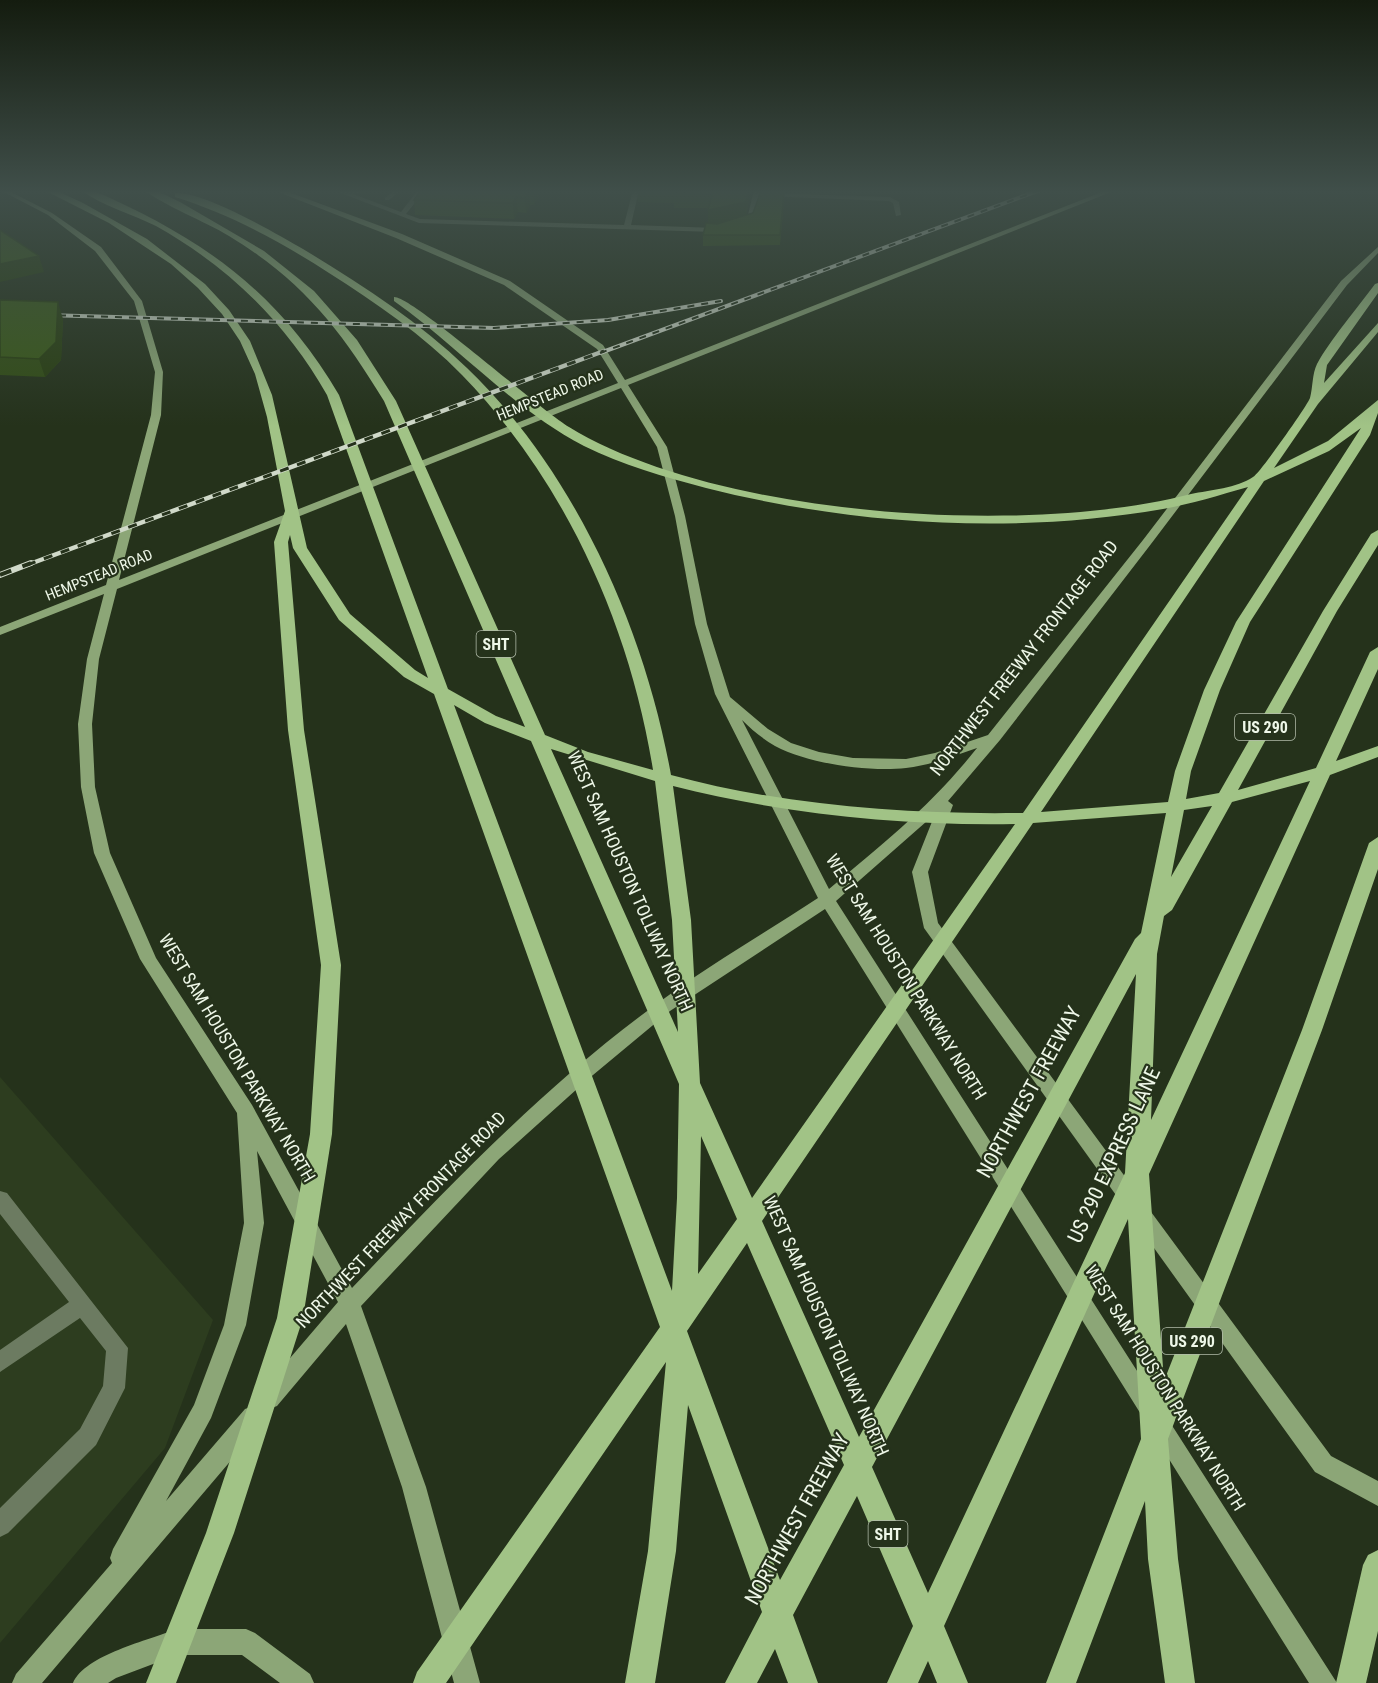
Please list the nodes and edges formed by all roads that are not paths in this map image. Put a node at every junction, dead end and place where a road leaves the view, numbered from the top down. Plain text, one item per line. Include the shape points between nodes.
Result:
1 (113, 269) edge
2 (179, 269) edge
3 (227, 269) edge
4 (281, 269) edge
5 (329, 269) edge
6 (344, 269) edge
7 (474, 269) edge
8 (915, 269) edge
9 (1359, 269) edge
10 (1378, 286) edge
11 (1378, 326) edge
12 (1314, 402) junction
13 (1375, 407) edge
14 (290, 512) junction
15 (1378, 534) edge
16 (0, 631) edge
17 (1378, 652) edge
18 (722, 694) junction
19 (995, 737) junction
20 (1378, 751) edge
21 (953, 788) junction
22 (1378, 843) edge
23 (827, 900) junction
24 (245, 1110) junction
25 (0, 1199) edge
26 (83, 1304) junction
27 (350, 1305) junction
28 (0, 1362) edge
29 (1378, 1494) edge
30 (0, 1525) edge
31 (1378, 1565) edge
32 (108, 1584) junction
33 (25, 1683) edge
34 (86, 1683) edge
35 (160, 1683) edge
36 (301, 1683) edge
37 (428, 1683) edge
38 (466, 1683) edge
39 (640, 1683) edge
40 (740, 1683) edge
41 (803, 1683) edge
42 (902, 1683) edge
43 (953, 1683) edge
44 (1061, 1683) edge
45 (1180, 1683) edge
46 (1324, 1683) edge
47 (1351, 1683) edge

1 - 24 main road, WEST SAM HOUSTON PARKWAY NORTH via 138,301 159,372 156,415 91,670 85,724 88,787 102,853 148,959
2 - 14 highway via 227,311 261,376
3 - 41 highway via 288,326 333,395
4 - 43 highway, WEST SAM HOUSTON TOLLWAY NORTH / SHT via 353,341 390,401
5 - 39 highway via 407,321 450,357 488,395 558,488 587,538 617,609 647,699 670,803 683,910 692,1098 690,1236 662,1551
6 - 13 highway via 417,312 554,423 590,444 682,479 841,510 919,517 1022,519 1183,502 1250,485 1305,461
7 - 18 main road, WEST SAM HOUSTON PARKWAY NORTH via 507,283 600,347 662,447 701,624
8 - 16 main road, HEMPSTEAD ROAD
9 - 19 main road, NORTHWEST FREEWAY FRONTAGE ROAD via 1322,311
10 - 12 highway via 1322,365
11 - 12 highway
12 - 37 highway
13 - 45 highway via 1364,435 1243,622 1212,690 1183,771 1147,954 1137,1173 1163,1559
14 - 20 highway via 309,568 334,607 373,646 408,672 461,704 537,738 627,768 705,788 778,801 945,818 1107,814 1209,800 1299,780
14 - 35 highway via 281,542 296,730 331,965 321,1134 290,1317 220,1533
15 - 40 highway, NORTHWEST FREEWAY / US 290 via 1330,611 1155,921
17 - 42 highway, US 290 EXPRESS LANE
18 - 19 main road via 785,746 858,763 920,762
18 - 23 main road, WEST SAM HOUSTON PARKWAY NORTH
19 - 21 main road, NORTHWEST FREEWAY FRONTAGE ROAD
21 - 23 main road, NORTHWEST FREEWAY FRONTAGE ROAD
21 - 29 main road via 920,872 930,924 1323,1464
22 - 44 highway, US 290 via 1312,1030
23 - 27 main road, NORTHWEST FREEWAY FRONTAGE ROAD via 664,1007 581,1075 492,1154
23 - 46 main road, WEST SAM HOUSTON PARKWAY NORTH
24 - 27 main road, WEST SAM HOUSTON PARKWAY NORTH
24 - 32 main road via 254,1223 235,1325 203,1410
25 - 26 lane
26 - 28 lane
26 - 30 lane via 117,1348 114,1388 88,1437
27 - 32 main road, NORTHWEST FREEWAY FRONTAGE ROAD
27 - 38 main road, WEST SAM HOUSTON PARKWAY NORTH via 414,1487
31 - 47 highway
32 - 33 main road, NORTHWEST FREEWAY FRONTAGE ROAD
34 - 36 main road via 108,1668 177,1642 246,1642

